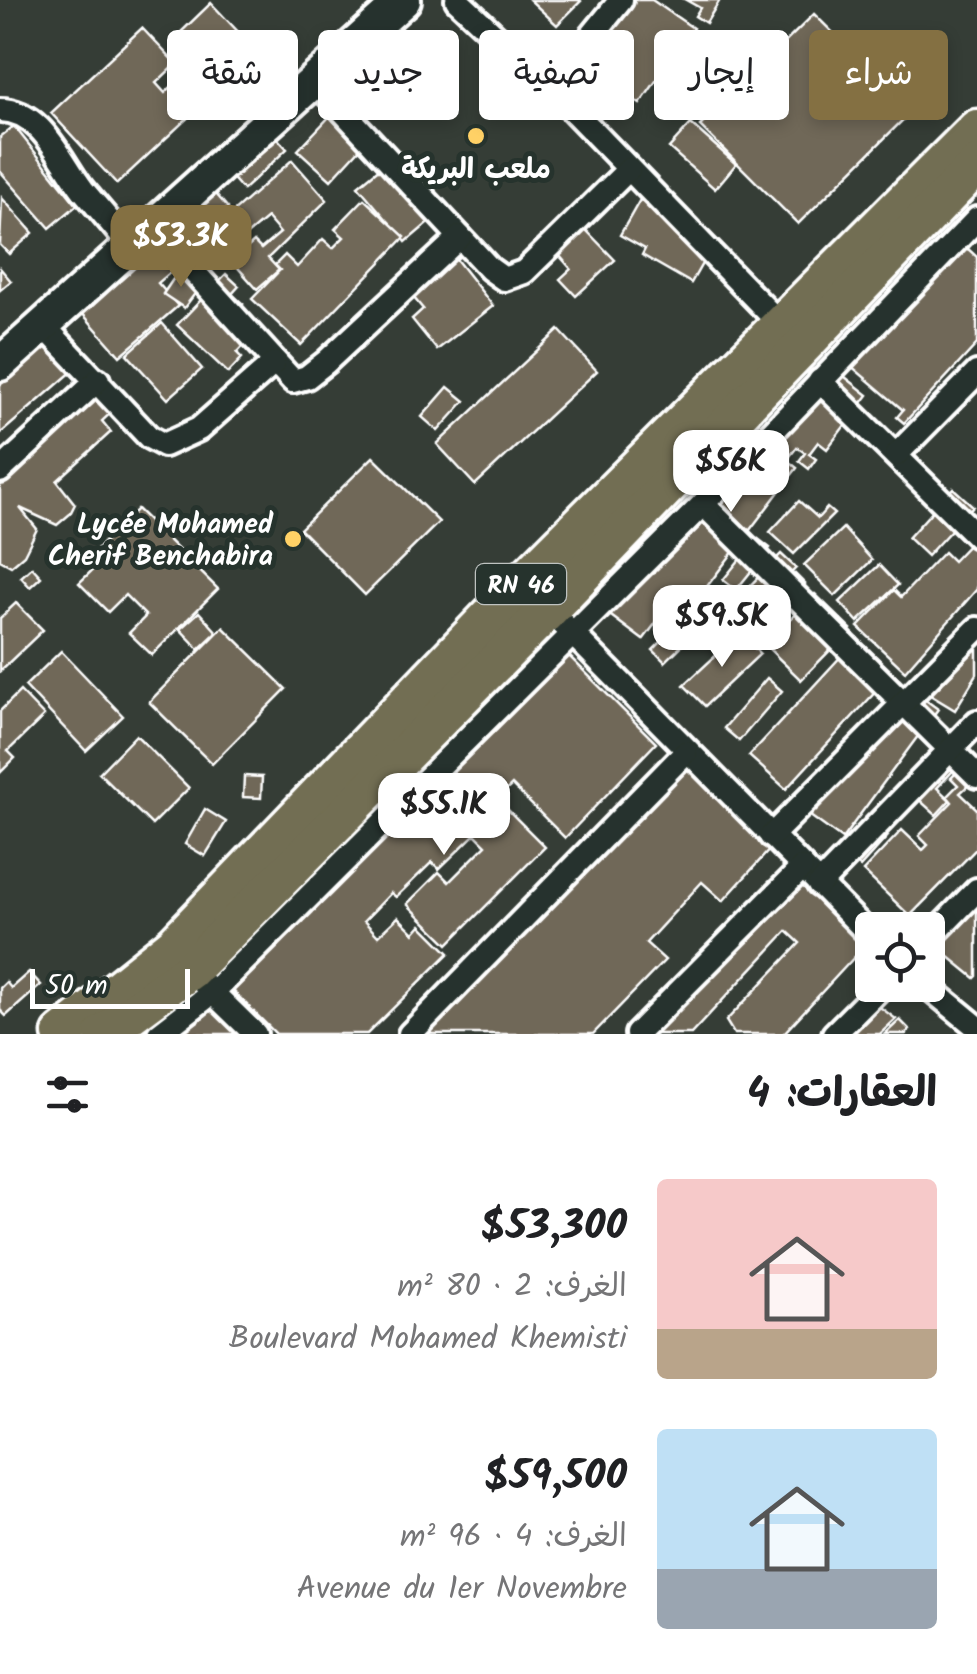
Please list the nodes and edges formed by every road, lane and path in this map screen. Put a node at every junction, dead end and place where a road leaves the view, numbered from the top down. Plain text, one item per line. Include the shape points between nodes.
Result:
1 (404, 0) edge
2 (457, 0) edge
3 (621, 0) edge
4 (489, 30) edge
5 (597, 30) edge
6 (314, 80) junction
7 (0, 110) edge
8 (582, 120) edge
9 (977, 130) edge
10 (977, 165) edge
11 (629, 168) junction
12 (972, 233) edge
13 (141, 236) junction
14 (460, 237) junction
15 (44, 324) junction
16 (780, 324) junction
17 (274, 363) junction
18 (0, 364) edge
19 (977, 374) edge
20 (98, 380) junction
21 (820, 381) junction
22 (896, 456) junction
23 (0, 472) edge
24 (703, 504) junction
25 (977, 536) edge
26 (548, 608) junction
27 (977, 629) edge
28 (907, 704) junction
29 (977, 722) edge
30 (951, 749) junction
31 (686, 752) junction
32 (977, 776) edge
33 (770, 836) junction
34 (802, 868) junction
35 (819, 885) junction
36 (977, 890) edge
37 (855, 920) edge
38 (945, 923) edge
39 (201, 981) junction
40 (866, 1002) edge
41 (945, 1002) edge
42 (973, 1026) edge
43 (62, 1034) edge
44 (104, 1034) edge
45 (159, 1034) edge
46 (255, 1034) edge
47 (410, 1034) edge
48 (637, 1034) edge
49 (834, 1034) edge

1 - 6 main road
2 - 4 street
3 - 5 street
6 - 13 main road
6 - 14 street
7 - 13 street via 14,110 48,137 81,187
8 - 11 street
9 - 16 main road, RN 46
10 - 26 main road, RN 46
11 - 14 street via 512,279 497,276
11 - 16 street
12 - 21 street
13 - 15 main road
13 - 17 street
14 - 17 street via 307,377 293,381
15 - 18 main road
15 - 20 street
16 - 26 main road, RN 46
17 - 20 street via 199,429 164,445
19 - 22 street
20 - 23 street
21 - 22 street
21 - 24 street
22 - 25 street
24 - 26 street
24 - 28 street
26 - 31 street
26 - 39 main road, RN 46
26 - 43 main road, RN 46 via 175,944
27 - 28 street
28 - 30 street
28 - 33 street
29 - 30 street
30 - 32 street
30 - 35 street
31 - 33 street
31 - 47 street
33 - 34 street
34 - 35 street
34 - 48 street
35 - 37 street
36 - 38 street
39 - 44 main road, RN 46
39 - 45 street
39 - 46 street
40 - 49 street
41 - 42 street

